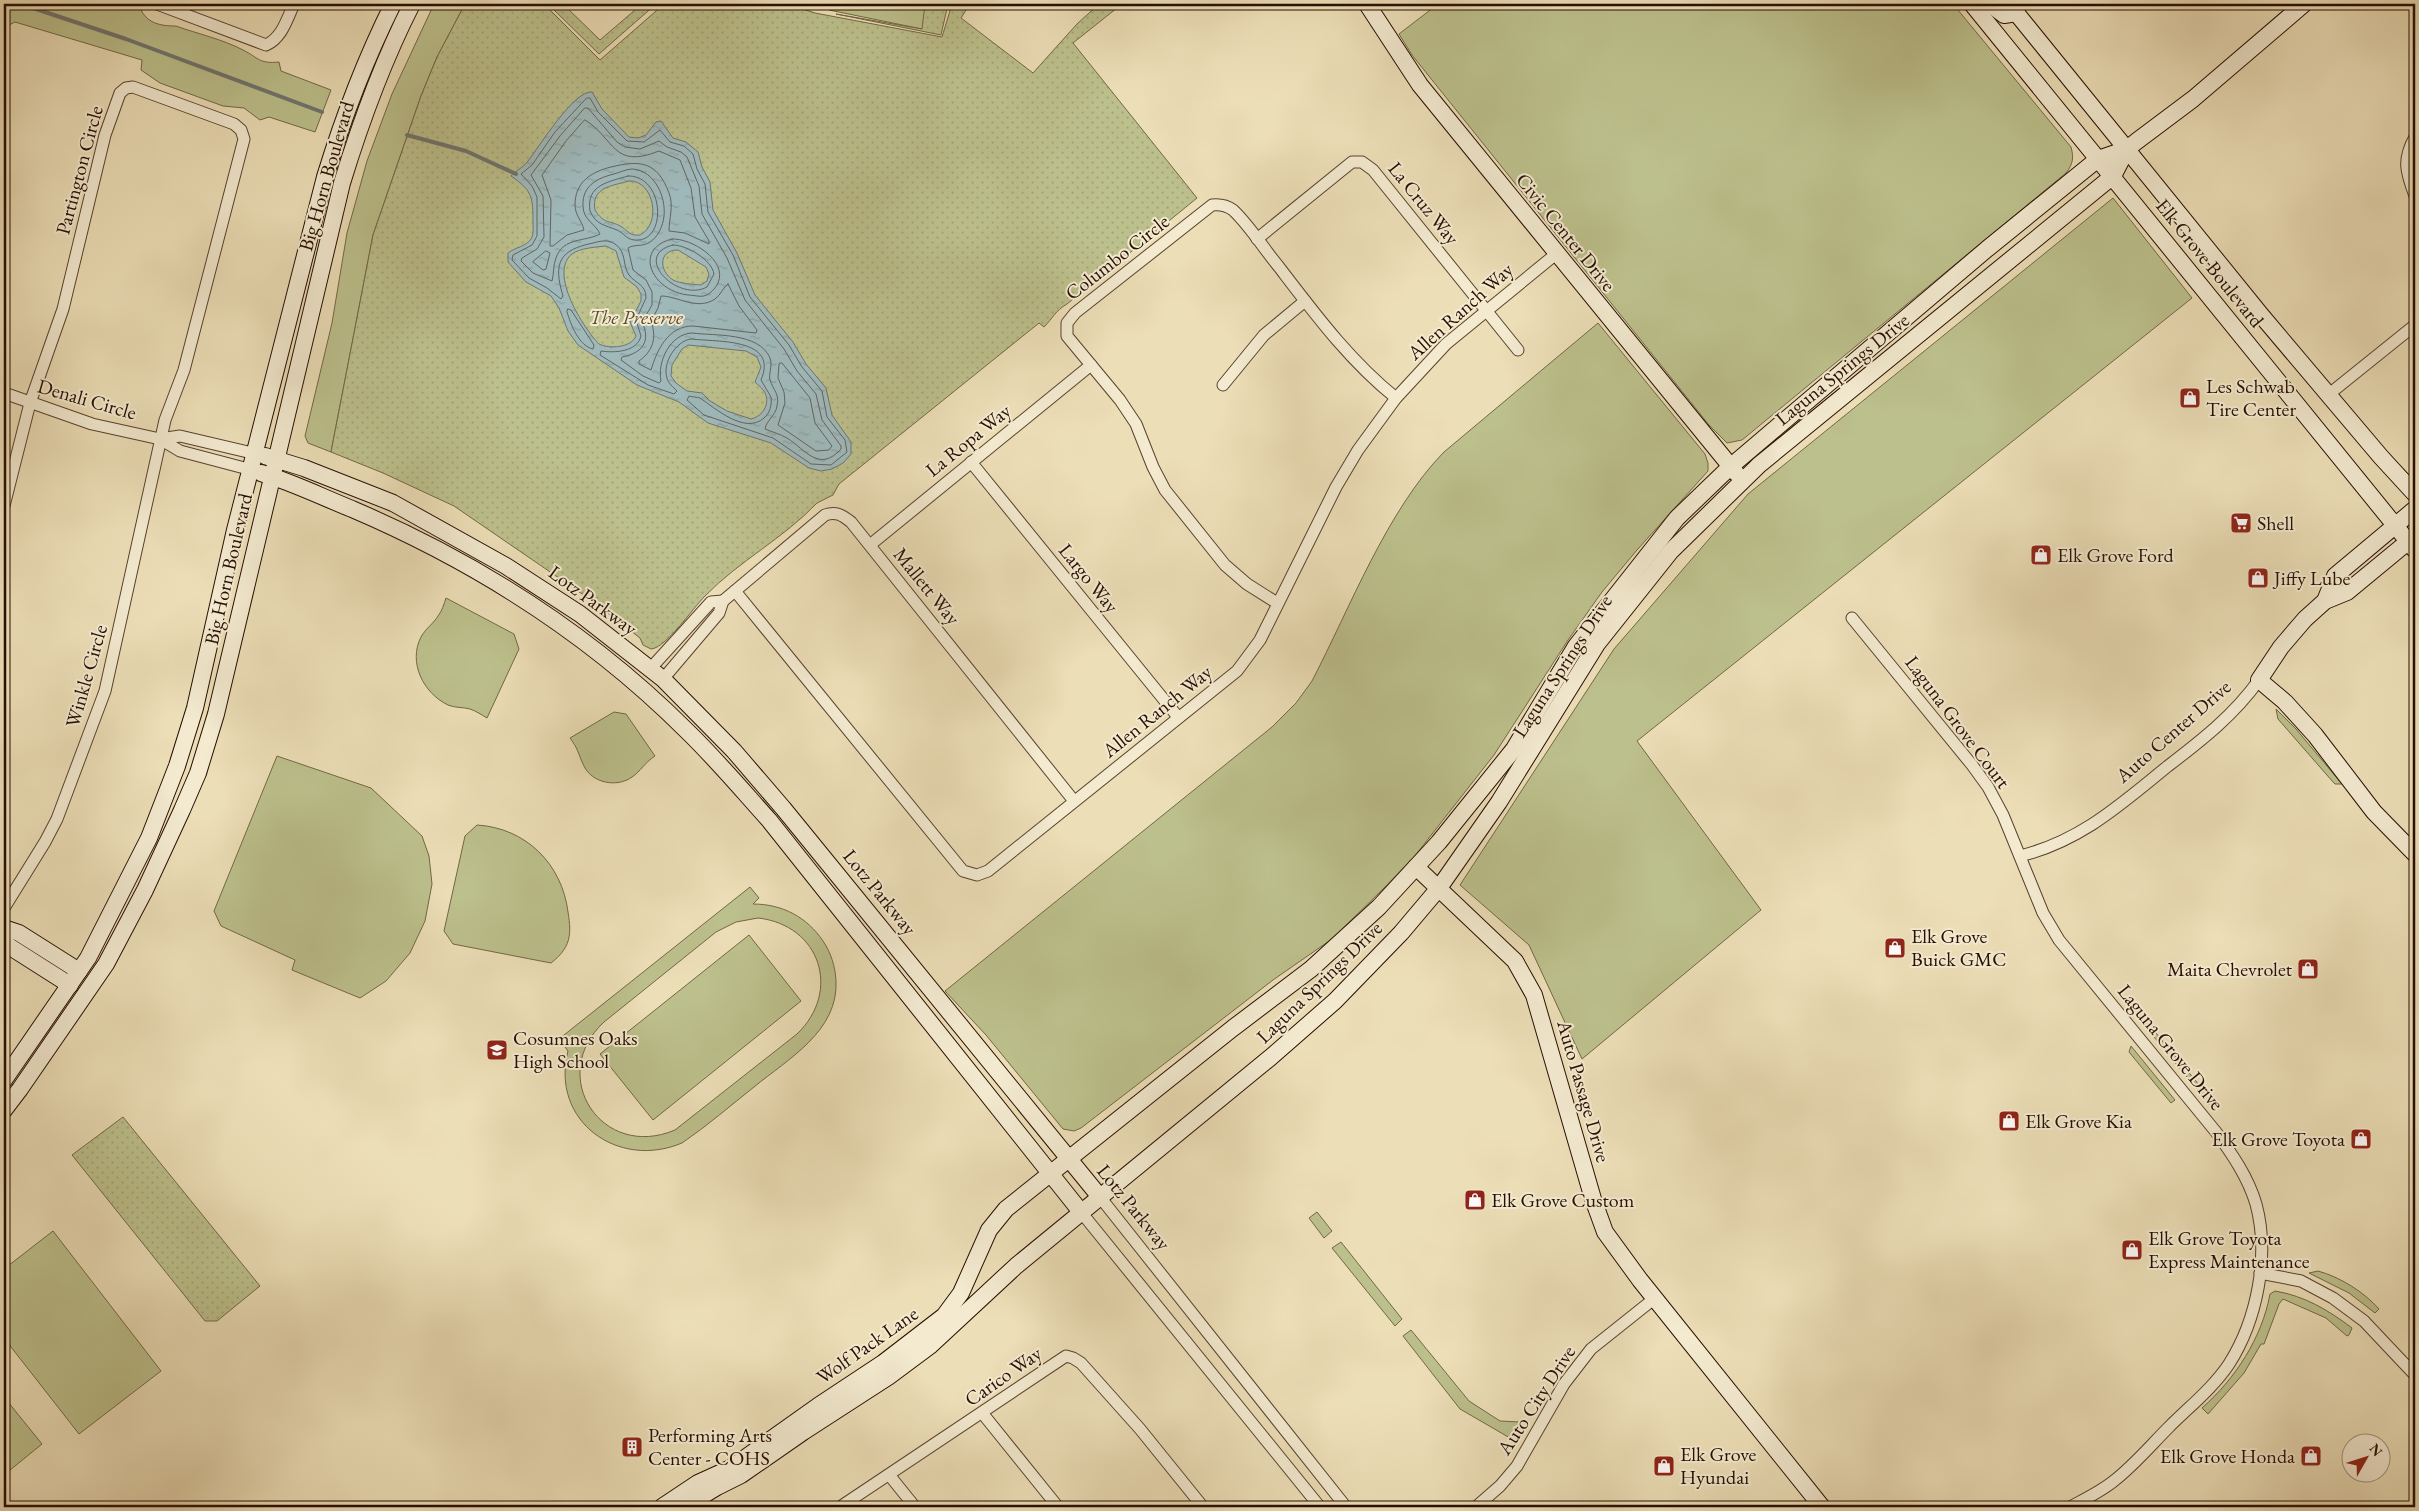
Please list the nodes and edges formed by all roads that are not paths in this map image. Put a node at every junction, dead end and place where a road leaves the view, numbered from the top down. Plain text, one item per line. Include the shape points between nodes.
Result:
1 (157, 4) edge
2 (294, 4) edge
3 (393, 4) edge
4 (412, 4) edge
5 (1367, 4) edge
6 (1972, 4) edge
7 (1990, 4) edge
8 (2304, 4) edge
9 (2013, 8) edge
10 (2415, 137) edge
11 (2127, 149) junction
12 (2098, 159) junction
13 (2112, 176) junction
14 (2415, 196) edge
15 (1257, 239) junction
16 (1556, 254) junction
17 (1305, 301) junction
18 (1486, 310) junction
19 (2415, 325) edge
20 (1518, 350) dead end
21 (1091, 365) junction
22 (1223, 385) dead end
23 (4, 393) edge
24 (2328, 395) junction
25 (1396, 398) junction
26 (30, 403) junction
27 (160, 439) junction
28 (256, 454) junction
29 (275, 459) junction
30 (971, 462) junction
31 (1730, 467) junction
32 (252, 470) junction
33 (271, 476) junction
34 (1742, 481) junction
35 (2415, 494) edge
36 (4, 506) edge
37 (2415, 509) edge
38 (2395, 525) junction
39 (2413, 543) edge
40 (870, 545) junction
41 (735, 590) junction
42 (723, 601) junction
43 (2325, 601) junction
44 (1277, 603) junction
45 (1852, 618) dead end
46 (656, 674) junction
47 (2259, 680) junction
48 (1178, 717) junction
49 (1074, 801) junction
50 (2415, 854) edge
51 (2020, 856) junction
52 (1416, 867) junction
53 (1439, 888) junction
54 (4, 908) edge
55 (4, 928) edge
56 (4, 943) edge
57 (79, 971) junction
58 (70, 985) junction
59 (4, 1080) edge
60 (4, 1110) edge
61 (1069, 1160) junction
62 (1051, 1174) junction
63 (1100, 1197) junction
64 (1081, 1212) junction
65 (2260, 1273) junction
66 (1655, 1298) junction
67 (2415, 1375) edge
68 (983, 1414) junction
69 (890, 1476) junction
70 (662, 1507) edge
71 (684, 1507) edge
72 (840, 1507) edge
73 (916, 1507) edge
74 (1058, 1507) edge
75 (1204, 1507) edge
76 (1320, 1507) edge
77 (1346, 1507) edge
78 (1476, 1507) edge
79 (1822, 1507) edge
80 (2070, 1507) edge

1 - 2 street via 266,46 279,35
3 - 28 street, Big Horn Boulevard via 367,59 324,178
4 - 29 street, Big Horn Boulevard via 393,42 357,134 342,183
5 - 16 street, Civic Center Drive via 1420,85
6 - 12 street, Elk Grove Boulevard
7 - 9 street via 2004,14
8 - 11 street, Laguna Springs Drive
9 - 11 street, Elk Grove Boulevard
10 - 14 street via 2407,152 2408,177
11 - 12 street, Laguna Springs Drive
11 - 13 street, Laguna Springs Drive
11 - 24 street, Elk Grove Boulevard
12 - 13 street, Elk Grove Boulevard
12 - 31 street, Laguna Springs Drive
13 - 34 street, Laguna Springs Drive
13 - 38 street, Elk Grove Boulevard
15 - 17 street, Columbo Circle
15 - 18 street, La Cruz Way via 1352,162 1362,162 1373,170
15 - 21 street, Columbo Circle via 1232,210 1222,204 1212,205 1075,313 1067,324 1067,336
16 - 18 street, Allen Ranch Way
16 - 31 street, Civic Center Drive
17 - 22 street via 1264,335
17 - 25 street, Columbo Circle via 1345,352
18 - 20 street, La Cruz Way
18 - 25 street, Allen Ranch Way via 1446,344
19 - 24 street
21 - 30 street, La Ropa Way
21 - 44 street, Columbo Circle via 1136,424 1165,490 1225,565
23 - 26 street, Denali Circle
24 - 35 street, Elk Grove Boulevard via 2380,458
25 - 44 street, Allen Ranch Way via 1336,487
26 - 27 street, Denali Circle via 92,424
26 - 27 street, Partington Circle via 64,309 105,135 120,92 133,87 234,124 244,139 184,370
26 - 36 street, Partington Circle
27 - 28 street, Denali Circle via 180,436
27 - 32 street, Denali Circle via 180,452
27 - 54 street, Winkle Circle via 105,692 57,819
28 - 29 street, Lotz Parkway
28 - 32 street, Big Horn Boulevard
29 - 33 street, Big Horn Boulevard
29 - 46 street, Lotz Parkway via 393,503 444,530 580,614
30 - 40 street, La Ropa Way
30 - 48 street, Largo Way
31 - 34 street, Civic Center Drive
31 - 52 street, Laguna Springs Drive via 1677,518 1576,646 1514,749
32 - 33 street, Lotz Parkway
32 - 57 street, Big Horn Boulevard via 235,530 195,708 177,766 129,882
33 - 60 street, Big Horn Boulevard via 216,714 190,792 145,890 106,964
33 - 62 street, Lotz Parkway via 385,524 498,582 569,630 640,686 720,764 769,820
34 - 53 street, Laguna Springs Drive via 1671,551 1597,644 1499,802
37 - 38 street, Auto Center Drive
38 - 39 street, Elk Grove Boulevard
38 - 43 street, Auto Center Drive via 2335,576
39 - 43 street, Auto Center Drive via 2347,592
40 - 41 street, Mallett Way via 851,522 833,512
40 - 49 street, Mallett Way
41 - 42 street, Mallett Way
41 - 49 street, Allen Ranch Way via 963,871 977,875 988,871
42 - 46 street, Mallett Way via 719,613
42 - 46 street, Mallett Way via 711,602
43 - 47 street, Auto Center Drive via 2294,630
44 - 48 street, Allen Ranch Way via 1260,640 1237,671
45 - 51 street, Laguna Grove Court via 1977,772 2003,815
46 - 61 street, Lotz Parkway via 734,751 784,808
47 - 50 street via 2316,735 2374,812
47 - 51 street, Auto Center Drive via 2213,730 2103,819 2062,842
48 - 49 street, Allen Ranch Way
51 - 65 street, Laguna Grove Drive via 2035,896 2059,940 2233,1155 2250,1190 2260,1224
52 - 53 street, Auto Passage Drive
52 - 61 street, Laguna Springs Drive via 1332,951
53 - 63 street, Laguna Springs Drive via 1328,1008
53 - 66 street, Auto Passage Drive via 1515,961 1534,994 1605,1232
55 - 57 street via 20,933
56 - 58 street
57 - 58 street, Big Horn Boulevard
58 - 59 street, Big Horn Boulevard
61 - 62 street, Laguna Springs Drive
61 - 63 street, Lotz Parkway
62 - 64 street, Lotz Parkway
62 - 70 street, Wolf Pack Lane via 994,1222 961,1293 944,1316 883,1364 731,1468 698,1483
63 - 64 street, Laguna Springs Drive
63 - 77 street, Lotz Parkway
64 - 71 street, Wolf Pack Lane via 914,1358 742,1475
64 - 76 street, Lotz Parkway
65 - 67 street via 2301,1281 2333,1298 2364,1320
65 - 80 street, Laguna Grove Drive via 2251,1320 2228,1365 2212,1385 2127,1470 2100,1491
66 - 78 street, Auto City Drive via 1591,1349 1564,1384 1517,1466
66 - 79 street, Auto Passage Drive
68 - 69 street, Carico Way
68 - 74 street
68 - 75 street, Carico Way via 1056,1361 1066,1356 1073,1358 1140,1429
69 - 72 street, Carico Way
69 - 73 street

